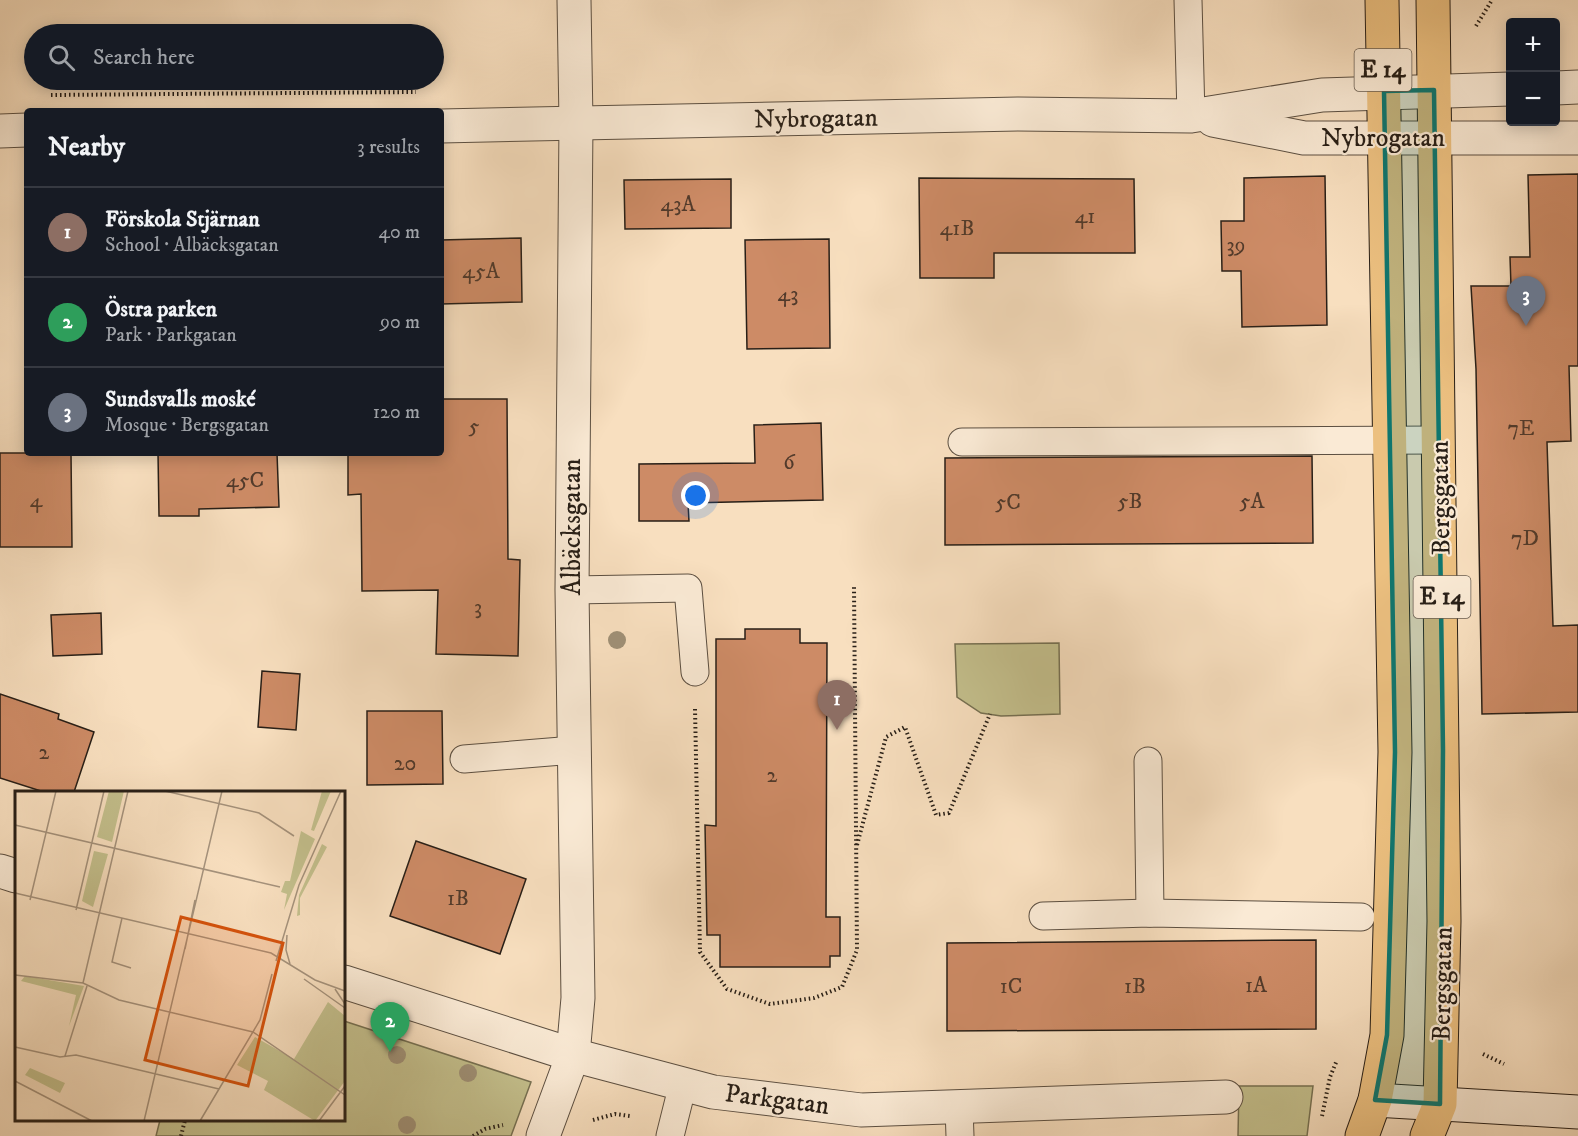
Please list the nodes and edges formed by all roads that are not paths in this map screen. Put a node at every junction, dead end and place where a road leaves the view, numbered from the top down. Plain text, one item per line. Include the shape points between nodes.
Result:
1 (574, 0) edge
2 (1188, 0) edge
3 (1382, 0) edge
4 (1433, 0) edge
5 (1578, 87) edge
6 (1560, 88) edge
7 (1506, 89) edge
8 (1434, 90) junction
9 (1384, 92) junction
10 (1191, 116) junction
11 (576, 122) junction
12 (444, 126) edge
13 (24, 130) edge
14 (0, 131) edge
15 (1436, 138) junction
16 (1578, 138) edge
17 (1384, 139) junction
18 (1440, 440) junction
19 (1390, 441) junction
20 (962, 442) dead end
21 (572, 590) junction
22 (695, 672) road end
23 (574, 750) junction
24 (464, 759) dead end
25 (1148, 761) dead end
26 (0, 871) edge
27 (15, 876) edge
28 (1150, 913) junction
29 (1043, 916) dead end
30 (1361, 917) dead end
31 (345, 982) edge
32 (573, 1055) junction
33 (683, 1084) junction
34 (1226, 1097) dead end
35 (1387, 1101) junction
36 (1440, 1104) junction
37 (1578, 1112) edge
38 (960, 1122) edge
39 (543, 1136) edge
40 (670, 1136) edge
41 (1362, 1136) edge
42 (1416, 1136) edge
43 (1427, 1136) edge

1 - 11 street, Albäcksgatan
2 - 10 lane
3 - 9 highway, Bergsgatan / E 14
4 - 8 highway, Bergsgatan / E 14
5 - 6 street
7 - 8 street, Nybrogatan
8 - 9 street, Nybrogatan
8 - 15 highway, Bergsgatan / E 14
9 - 10 street, Nybrogatan via 1322,95
9 - 17 highway, Bergsgatan / E 14
10 - 11 street, Nybrogatan via 1018,114
10 - 17 street, Nybrogatan via 1304,138
11 - 12 street, Nybrogatan
11 - 21 street, Albäcksgatan
13 - 14 street
15 - 16 street, Nybrogatan
15 - 17 street, Nybrogatan
15 - 18 highway, Bergsgatan / E 14
17 - 19 highway, Bergsgatan / E 14
18 - 19 lane
18 - 36 highway, Bergsgatan / E 14 via 1444,921
19 - 20 lane
19 - 35 highway, Bergsgatan / E 14 via 1395,742
21 - 22 lane via 688,588
21 - 23 street, Albäcksgatan
23 - 24 lane
23 - 32 street, Albäcksgatan via 578,998
25 - 28 lane
26 - 27 street
28 - 29 lane
28 - 30 lane
31 - 32 street, Parkgatan
32 - 33 street, Parkgatan
32 - 39 street, Albäcksgatan
33 - 38 street, Parkgatan via 713,1092
33 - 40 lane
34 - 38 street, Parkgatan
35 - 36 street
35 - 41 highway, E 14
35 - 42 street via 1401,1111
36 - 37 street
36 - 43 highway, E 14

